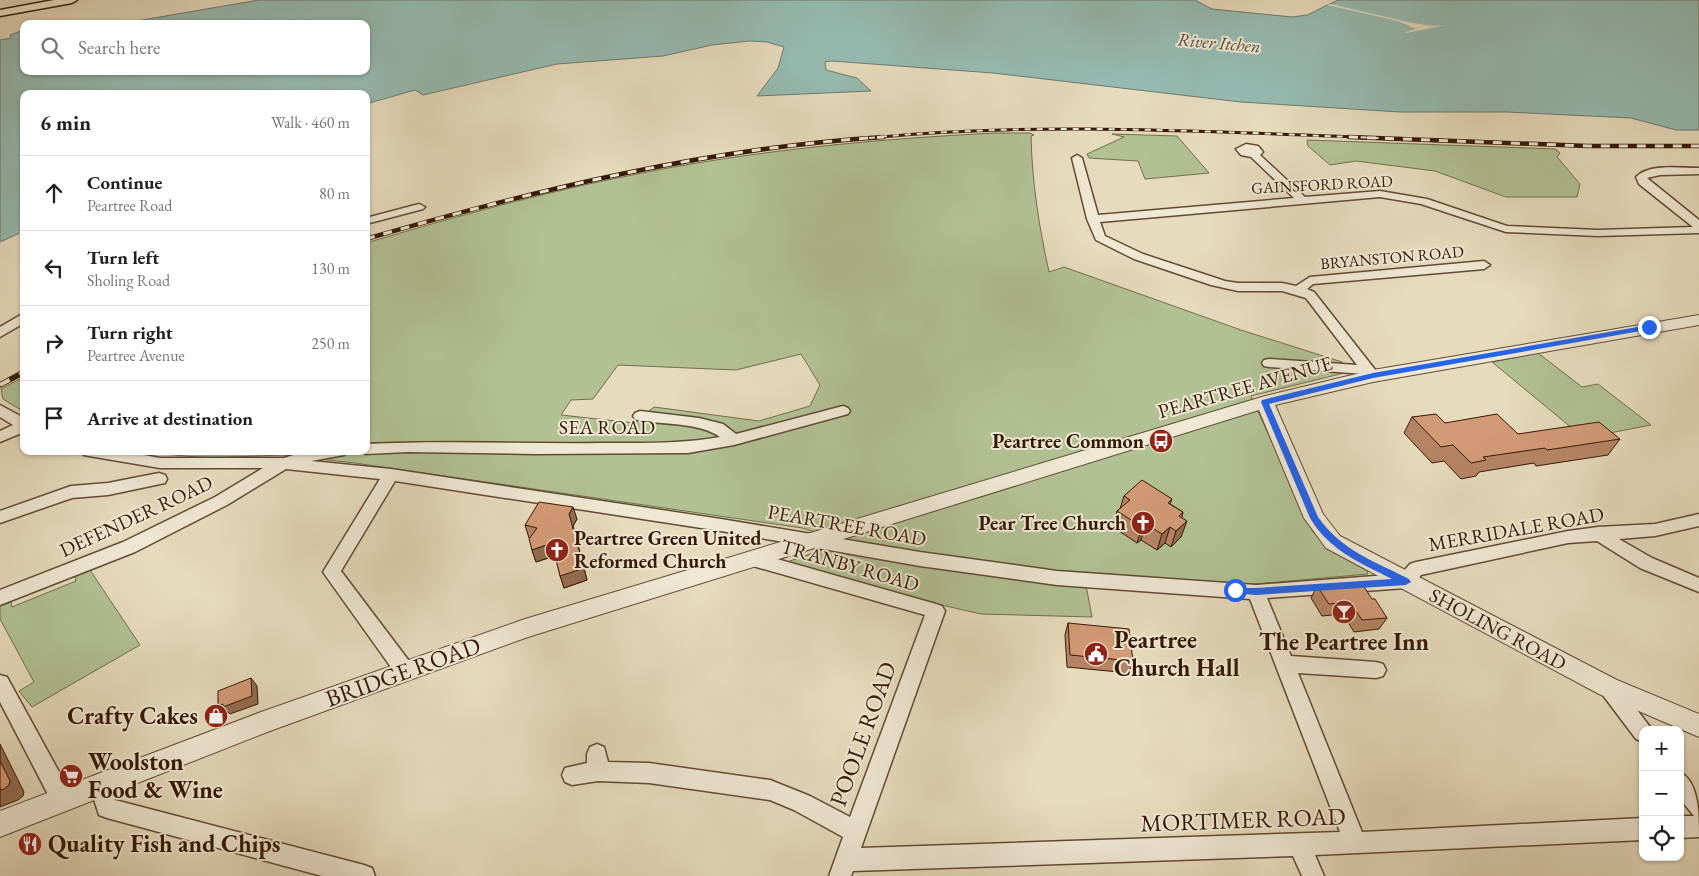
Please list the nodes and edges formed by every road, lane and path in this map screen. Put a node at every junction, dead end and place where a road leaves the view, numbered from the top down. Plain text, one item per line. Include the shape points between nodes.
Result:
1 (72, 0) edge
2 (0, 13) edge
3 (1253, 154) dead end
4 (1077, 158) dead end
5 (1699, 172) edge
6 (1302, 200) junction
7 (419, 207) dead end
8 (1092, 219) junction
9 (370, 220) edge
10 (1699, 226) edge
11 (1699, 230) edge
12 (1484, 265) dead end
13 (1299, 290) junction
14 (20, 320) edge
15 (1699, 320) edge
16 (0, 333) edge
17 (1269, 363) dead end
18 (1370, 373) junction
19 (1265, 402) junction
20 (0, 410) edge
21 (843, 411) dead end
22 (640, 416) dead end
23 (20, 423) edge
24 (20, 428) edge
25 (0, 437) edge
26 (734, 440) junction
27 (370, 449) edge
28 (111, 455) edge
29 (312, 455) edge
30 (344, 455) edge
31 (284, 462) junction
32 (334, 469) junction
33 (391, 475) junction
34 (158, 479) dead end
35 (0, 517) edge
36 (1699, 520) edge
37 (1598, 534) junction
38 (814, 541) junction
39 (752, 559) junction
40 (1406, 582) junction
41 (1699, 585) edge
42 (1256, 592) junction
43 (0, 598) edge
44 (936, 611) joint
45 (1284, 664) junction
46 (1376, 670) dead end
47 (404, 671) junction
48 (0, 683) edge
49 (1608, 687) junction
50 (1699, 726) edge
51 (1639, 728) edge
52 (572, 776) dead end
53 (99, 784) junction
54 (1684, 787) edge
55 (62, 799) junction
56 (1699, 807) edge
57 (0, 824) edge
58 (1699, 826) edge
59 (1684, 827) edge
60 (1639, 829) edge
61 (856, 832) junction
62 (1355, 842) junction
63 (1299, 844) junction
64 (842, 868) edge
65 (364, 876) edge
66 (1313, 876) edge

1 - 2 main road
3 - 6 street
4 - 8 street, BRYANSTON ROAD
5 - 10 street via 1654,173 1641,177 1643,182
6 - 8 street, GAINSFORD ROAD
6 - 11 street, GAINSFORD ROAD via 1380,194 1403,196 1506,229 1598,233
7 - 9 street
8 - 13 street, BRYANSTON ROAD via 1098,234 1111,245 1193,275 1239,287 1280,285
12 - 13 street, BRYANSTON ROAD via 1310,281
13 - 18 street via 1310,295
14 - 16 street
15 - 18 street, PEARTREE AVENUE
17 - 18 street
18 - 19 street, PEARTREE AVENUE
19 - 38 street, PEARTREE AVENUE
19 - 40 street, SHOLING ROAD via 1314,518 1323,531 1349,552
20 - 23 street
21 - 26 street, SEA ROAD
22 - 26 street via 718,428
24 - 25 street
26 - 27 street, SEA ROAD via 680,448
28 - 31 street via 160,464
29 - 31 street
30 - 32 street
31 - 32 street, PEARTREE ROAD
31 - 43 street, DEFENDER ROAD via 228,498 129,547
32 - 33 street, PEARTREE ROAD
33 - 38 street, PEARTREE ROAD
33 - 47 street via 332,572
34 - 35 street via 71,492
36 - 37 street, MERRIDALE ROAD via 1655,530
37 - 40 street, MERRIDALE ROAD via 1568,537 1416,569
37 - 41 street via 1650,566
38 - 39 street, BRIDGE ROAD
38 - 42 street, PEARTREE ROAD via 1057,578
39 - 44 street, TRANBY ROAD
39 - 47 street, BRIDGE ROAD via 525,628
40 - 42 street, PEARTREE ROAD
40 - 49 street, SHOLING ROAD
42 - 45 street
44 - 61 street, POOLE ROAD
45 - 46 street
45 - 62 street
47 - 53 street, BRIDGE ROAD
48 - 55 street
49 - 50 street, SHOLING ROAD
49 - 51 street
52 - 61 street via 597,762 649,773 770,790
53 - 55 street, BRIDGE ROAD
53 - 65 street via 107,808
54 - 56 street
55 - 57 street, BRIDGE ROAD
58 - 59 street
60 - 62 street, MORTIMER ROAD
61 - 64 street, POOLE ROAD
62 - 63 street, MORTIMER ROAD
63 - 64 street, MORTIMER ROAD
63 - 66 street

